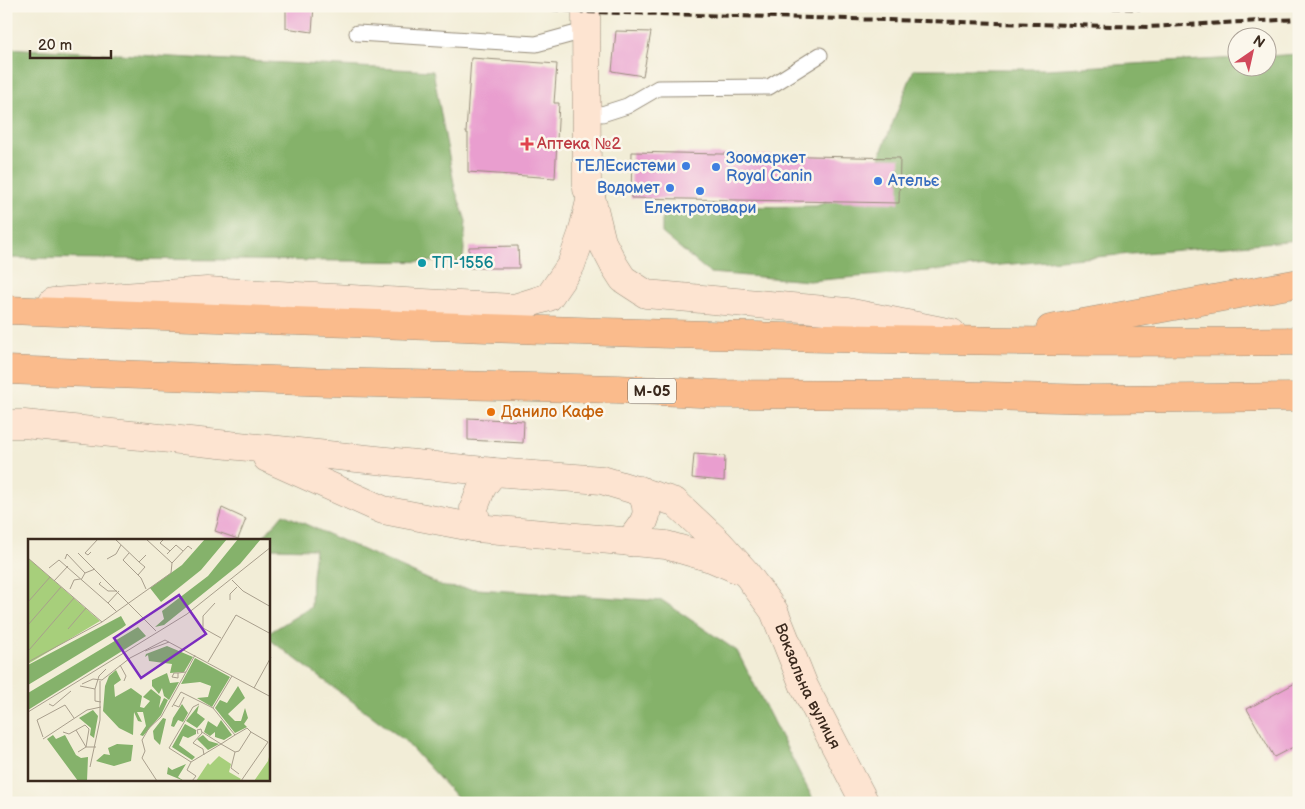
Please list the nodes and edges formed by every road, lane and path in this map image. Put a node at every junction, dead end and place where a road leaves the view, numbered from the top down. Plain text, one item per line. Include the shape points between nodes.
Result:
1 (586, 6) edge
2 (357, 33) dead end
3 (586, 34) junction
4 (820, 55) dead end
5 (586, 111) junction
6 (592, 197) junction
7 (1299, 283) edge
8 (6, 306) edge
9 (6, 310) edge
10 (988, 340) junction
11 (1299, 341) edge
12 (6, 370) edge
13 (1299, 397) edge
14 (6, 424) edge
15 (245, 448) junction
16 (494, 472) junction
17 (640, 490) junction
18 (477, 528) junction
19 (629, 542) junction
20 (746, 573) junction
21 (865, 803) edge

1 - 3 street
2 - 3 lane via 536,44 573,34
3 - 5 street
4 - 5 lane via 769,87 658,88 627,106 602,114
5 - 6 street via 587,189
6 - 8 street via 571,265 549,297 514,308 207,291
6 - 10 street via 602,242 614,265 623,279 646,294 846,312
7 - 10 highway
9 - 10 highway via 602,333
10 - 11 highway
12 - 13 highway, М-05 via 719,394 1095,399
14 - 15 street, Вокзальна вулиця
15 - 16 street, Вокзальна вулиця
15 - 18 street via 383,510
16 - 17 street, Вокзальна вулиця via 602,480
16 - 18 street via 482,487 474,508
17 - 19 street via 646,502 646,521
17 - 20 street, Вокзальна вулиця via 675,502
18 - 19 street
19 - 20 street via 666,545 711,558
20 - 21 street, Вокзальна вулиця via 774,611 804,686

